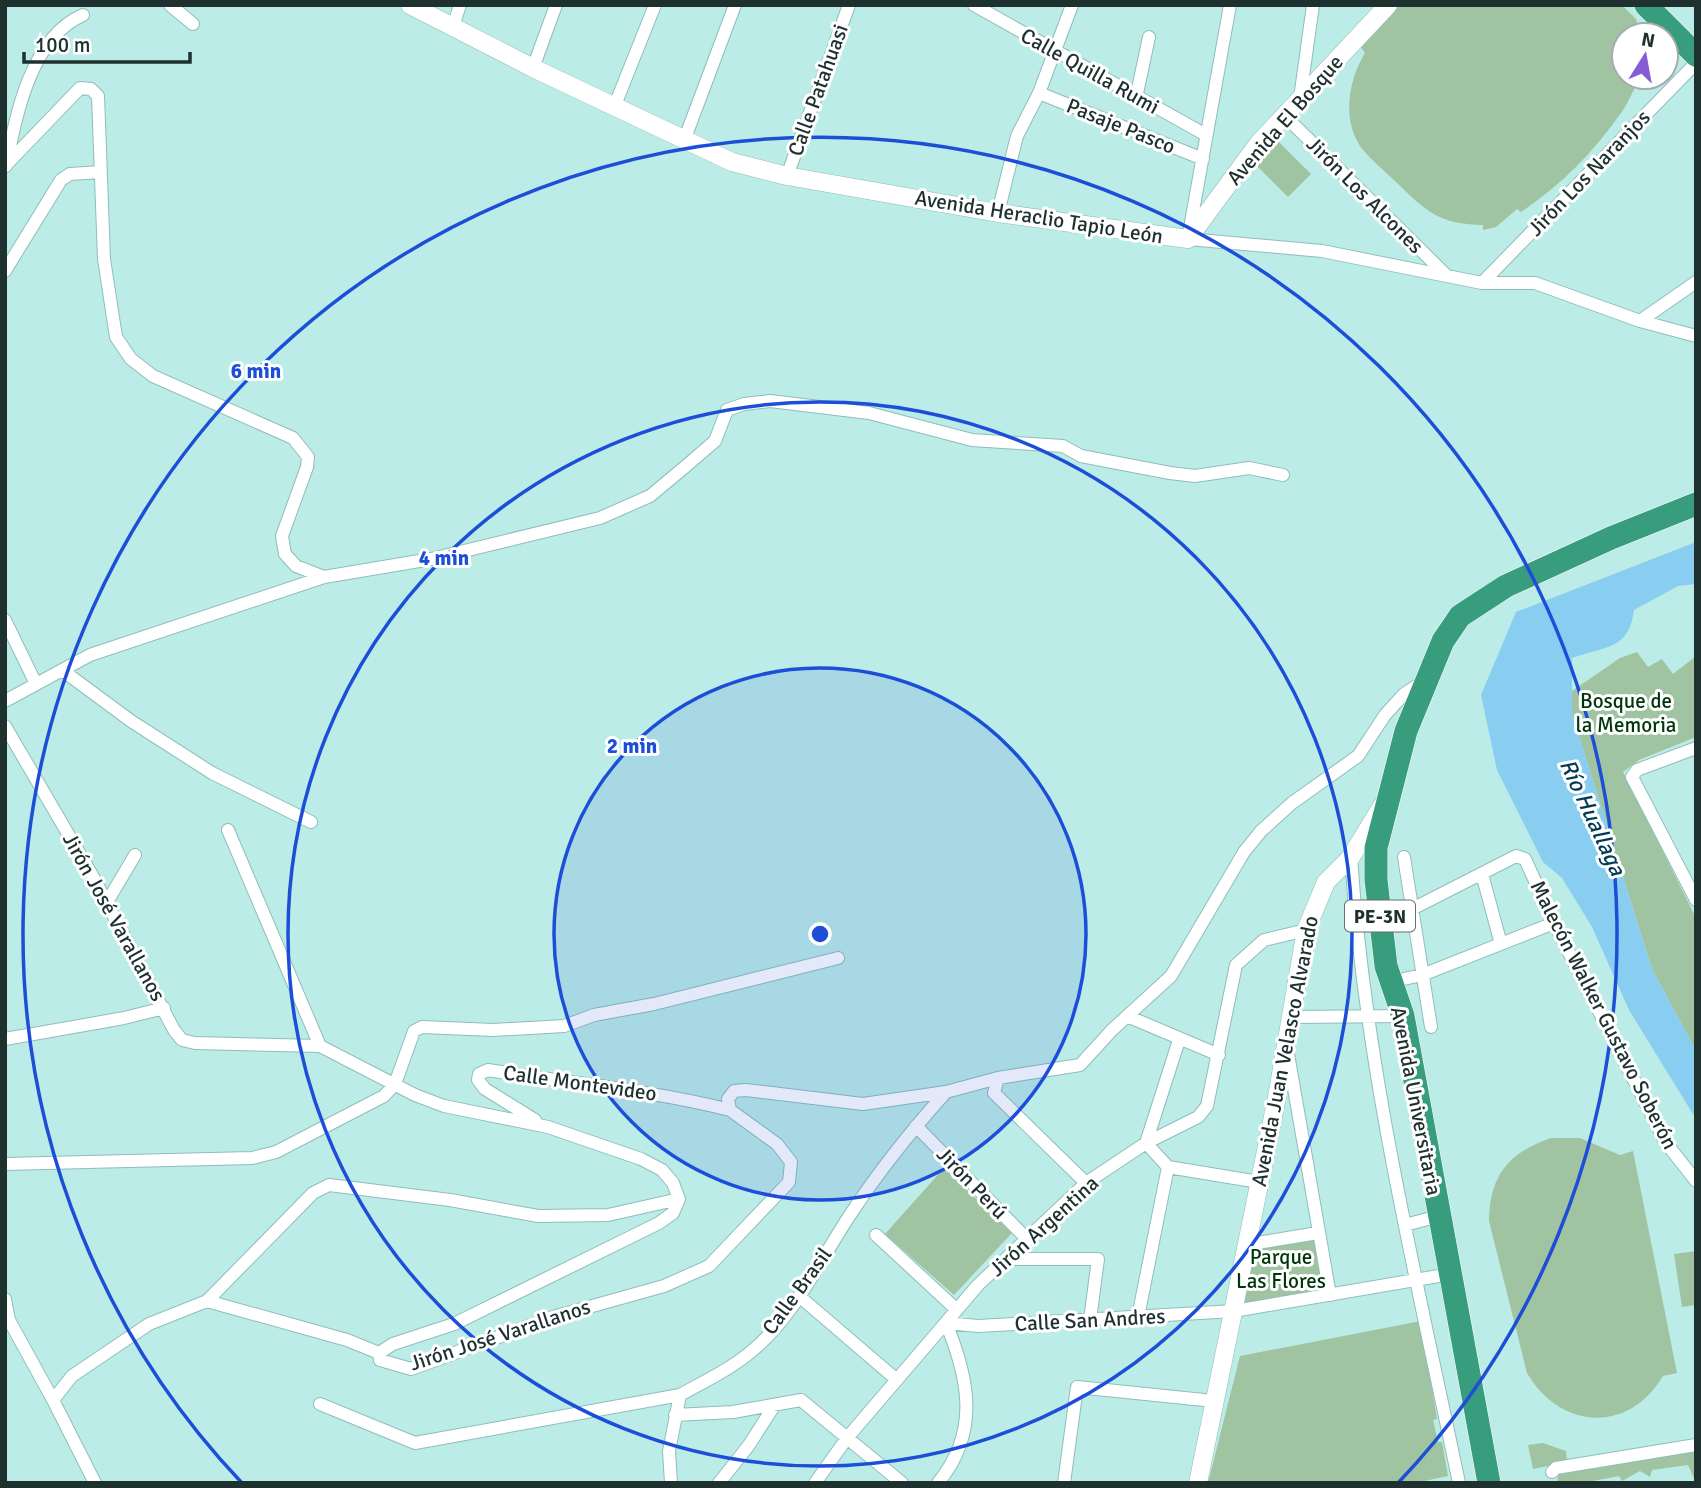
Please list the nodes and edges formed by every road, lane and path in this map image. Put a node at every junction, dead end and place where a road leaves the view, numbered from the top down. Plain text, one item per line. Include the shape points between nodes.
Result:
1 (170, 5) edge
2 (410, 5) edge
3 (460, 5) edge
4 (556, 5) edge
5 (655, 5) edge
6 (735, 5) edge
7 (849, 5) edge
8 (974, 5) edge
9 (1072, 5) edge
10 (1230, 5) edge
11 (1313, 5) edge
12 (1388, 5) edge
13 (1646, 5) edge
14 (83, 15) dead end
15 (193, 24) dead end
16 (453, 27) junction
17 (1149, 37) dead end
18 (1054, 52) junction
19 (1696, 55) edge
20 (1696, 63) edge
21 (533, 68) junction
22 (1039, 93) junction
23 (1300, 98) junction
24 (1136, 99) junction
25 (615, 105) junction
26 (1284, 114) junction
27 (1206, 135) junction
28 (685, 138) junction
29 (1203, 159) junction
30 (5, 166) edge
31 (101, 172) junction
32 (787, 176) junction
33 (998, 213) junction
34 (1188, 239) junction
35 (5, 271) edge
36 (1447, 275) junction
37 (1696, 282) edge
38 (1482, 283) junction
39 (1640, 321) junction
40 (1696, 336) edge
41 (1283, 475) dead end
42 (1696, 504) edge
43 (324, 577) junction
44 (5, 620) edge
45 (62, 670) junction
46 (1425, 681) junction
47 (36, 684) junction
48 (5, 701) edge
49 (5, 726) edge
50 (1696, 748) edge
51 (1388, 796) junction
52 (311, 822) dead end
53 (228, 830) dead end
54 (135, 855) dead end
55 (1351, 857) junction
56 (1404, 857) dead end
57 (1482, 874) junction
58 (1696, 900) edge
59 (107, 902) junction
60 (1412, 909) junction
61 (1554, 923) junction
62 (1306, 930) junction
63 (1501, 944) junction
64 (838, 958) dead end
65 (1422, 975) junction
66 (1390, 982) junction
67 (164, 1008) junction
68 (1127, 1016) junction
69 (1367, 1016) junction
70 (1403, 1016) junction
71 (1291, 1017) junction
72 (1432, 1027) dead end
73 (5, 1039) edge
74 (1179, 1040) junction
75 (1287, 1043) junction
76 (320, 1046) junction
77 (1219, 1055) junction
78 (998, 1078) junction
79 (395, 1084) junction
80 (946, 1092) junction
81 (730, 1110) junction
82 (916, 1126) junction
83 (548, 1127) junction
84 (1146, 1143) junction
85 (5, 1164) edge
86 (1168, 1167) junction
87 (1696, 1181) edge
88 (1259, 1182) junction
89 (1086, 1183) junction
90 (679, 1199) junction
91 (1439, 1216) junction
92 (1405, 1225) junction
93 (1318, 1233) junction
94 (876, 1234) dead end
95 (1028, 1240) junction
96 (1245, 1245) junction
97 (1007, 1259) junction
98 (1450, 1274) junction
99 (1416, 1280) junction
100 (1330, 1295) junction
101 (799, 1296) junction
102 (5, 1299) edge
103 (207, 1301) junction
104 (957, 1310) junction
105 (1230, 1311) junction
106 (1138, 1317) junction
107 (1090, 1320) junction
108 (946, 1323) junction
109 (379, 1353) junction
110 (897, 1380) junction
111 (680, 1395) junction
112 (53, 1400) junction
113 (1204, 1400) junction
114 (320, 1404) dead end
115 (774, 1406) junction
116 (675, 1415) junction
117 (847, 1438) junction
118 (1696, 1445) edge
119 (1552, 1472) dead end
120 (95, 1483) edge
121 (671, 1483) edge
122 (719, 1483) edge
123 (815, 1483) edge
124 (902, 1483) edge
125 (938, 1483) edge
126 (1064, 1483) edge
127 (1186, 1483) edge
128 (1198, 1483) edge
129 (1459, 1483) edge
130 (1489, 1483) edge

1 - 15 street
2 - 16 street, Avenida Heraclio Tapio León
3 - 16 street
4 - 21 street
5 - 25 street
6 - 28 street
7 - 32 street, Calle Patahuasi
8 - 18 street, Calle Quilla Rumi
9 - 18 street
10 - 27 street
11 - 23 street
12 - 23 street, Avenida El Bosque
13 - 19 highway
14 - 30 street via 65,22 52,37 23,92
16 - 21 street, Avenida Heraclio Tapio León
17 - 24 street
18 - 22 street
18 - 24 street, Calle Quilla Rumi
20 - 38 street, Jirón Los Naranjos
21 - 25 street, Avenida Heraclio Tapio León
22 - 29 street, Pasaje Pasco
22 - 33 street via 1017,136
23 - 26 street, Avenida El Bosque
24 - 27 street, Calle Quilla Rumi
25 - 28 street, Avenida Heraclio Tapio León
26 - 34 street, Avenida El Bosque
26 - 36 street, Jirón Los Alcones
27 - 29 street
28 - 32 street, Avenida Heraclio Tapio León via 732,162
29 - 34 street
30 - 31 street via 84,88 98,96 101,109
31 - 35 street via 70,174 61,180
31 - 43 street via 103,260 116,337 131,359 153,376 293,438 302,447 309,457 307,467 282,537 285,554 296,566
32 - 33 street, Avenida Heraclio Tapio León
33 - 34 street, Avenida Heraclio Tapio León
34 - 36 street, Avenida Heraclio Tapio León via 1322,251
36 - 38 street, Avenida Heraclio Tapio León
37 - 39 street
38 - 39 street, Avenida Heraclio Tapio León via 1535,283
39 - 40 street, Avenida Heraclio Tapio León
41 - 43 street via 1249,468 1195,476 1170,473 1081,456 1063,446 972,440 869,413 770,401 727,410 715,441 650,496 600,518 431,559
42 - 46 highway, Avenida Universitaria / PE-3N via 1506,586 1460,617
43 - 45 street via 90,655
44 - 47 street
45 - 47 street
45 - 52 street via 212,773
46 - 51 highway, Avenida Universitaria / PE-3N
46 - 68 street via 1404,694 1385,715 1359,756 1261,831 1171,976
47 - 48 street
49 - 59 street, Jirón José Varallanos
50 - 58 street via 1633,773 1634,783
51 - 55 street, Avenida Juan Velasco Alvarado
51 - 66 highway, Avenida Universitaria / PE-3N via 1376,848 1376,880
53 - 76 street
54 - 59 street
55 - 62 street, Avenida Juan Velasco Alvarado via 1326,882
55 - 69 street, Avenida Universitaria
56 - 60 street
57 - 60 street
57 - 61 street, Malecón Walker Gustavo Soberón via 1511,859 1525,859
57 - 63 street
59 - 67 street, Jirón José Varallanos
60 - 65 street
61 - 63 street
61 - 87 street, Malecón Walker Gustavo Soberón via 1666,1143
62 - 71 street, Avenida Juan Velasco Alvarado
62 - 77 street, Jirón Argentina via 1264,940 1239,961
63 - 65 street
64 - 79 street via 564,1026 422,1027 414,1031
65 - 66 street
65 - 72 street
66 - 70 highway, Avenida Universitaria / PE-3N
67 - 73 street
67 - 76 street, Jirón José Varallanos via 182,1040
68 - 74 street
68 - 78 street via 1080,1065
69 - 70 street
69 - 71 street
69 - 92 street, Avenida Universitaria
70 - 91 highway, Avenida Universitaria / PE-3N
71 - 75 street, Avenida Juan Velasco Alvarado
74 - 77 street
74 - 84 street
75 - 88 street, Avenida Juan Velasco Alvarado
75 - 93 street
76 - 79 street, Jirón José Varallanos
77 - 84 street, Jirón Argentina via 1207,1106 1199,1117
78 - 80 street
78 - 89 street via 995,1093
79 - 83 street, Jirón José Varallanos via 444,1106
79 - 85 street via 359,1112 276,1152 252,1158
80 - 81 street via 863,1104 734,1091 728,1099
80 - 82 street, Calle Brasil
81 - 83 street, Calle Montevideo via 677,1097 488,1070 479,1074 485,1089
81 - 109 street, Jirón José Varallanos via 778,1144 791,1163 789,1182 709,1266 664,1286 553,1317 411,1369 380,1360
82 - 95 street, Jirón Perú
82 - 101 street, Calle Brasil via 850,1214
83 - 90 street, Jirón José Varallanos via 662,1170
84 - 86 street
84 - 89 street, Jirón Argentina
86 - 88 street
86 - 106 street
88 - 96 street, Avenida Juan Velasco Alvarado
89 - 95 street, Jirón Argentina
90 - 103 street via 608,1215 538,1216 330,1185 313,1193
90 - 109 street, Jirón José Varallanos via 673,1213 659,1223 454,1324
91 - 92 street
91 - 98 highway, Avenida Universitaria / PE-3N
92 - 99 street, Avenida Universitaria
93 - 96 street
93 - 100 street
94 - 104 street
95 - 97 street, Jirón Argentina
96 - 105 street, Avenida Juan Velasco Alvarado
97 - 104 street, Jirón Argentina
97 - 107 street via 1098,1259
98 - 99 street, Calle San Andres
98 - 130 highway, Avenida Universitaria / PE-3N
99 - 100 street, Calle San Andres
99 - 129 street, Avenida Universitaria
100 - 105 street, Calle San Andres
101 - 110 street
101 - 111 street, Calle Brasil via 755,1349
102 - 112 street via 9,1320
103 - 109 street
103 - 112 street via 149,1324 72,1376
104 - 108 street, Jirón Argentina
105 - 106 street, Calle San Andres
105 - 113 street, Avenida Juan Velasco Alvarado
105 - 128 street, Avenida Juan Velasco Alvarado
106 - 107 street, Calle San Andres
107 - 108 street, Calle San Andres via 978,1326
108 - 110 street, Jirón Argentina
108 - 125 street via 962,1362 968,1402 966,1427 949,1469
110 - 117 street, Jirón Argentina
111 - 114 street via 415,1443
111 - 116 street
112 - 120 street
113 - 126 street via 1077,1387
113 - 127 street, Avenida Juan Velasco Alvarado
115 - 116 street
115 - 117 street via 800,1400
115 - 122 street
116 - 121 street via 669,1451
117 - 123 street, Jirón Argentina
117 - 124 street
118 - 119 street

